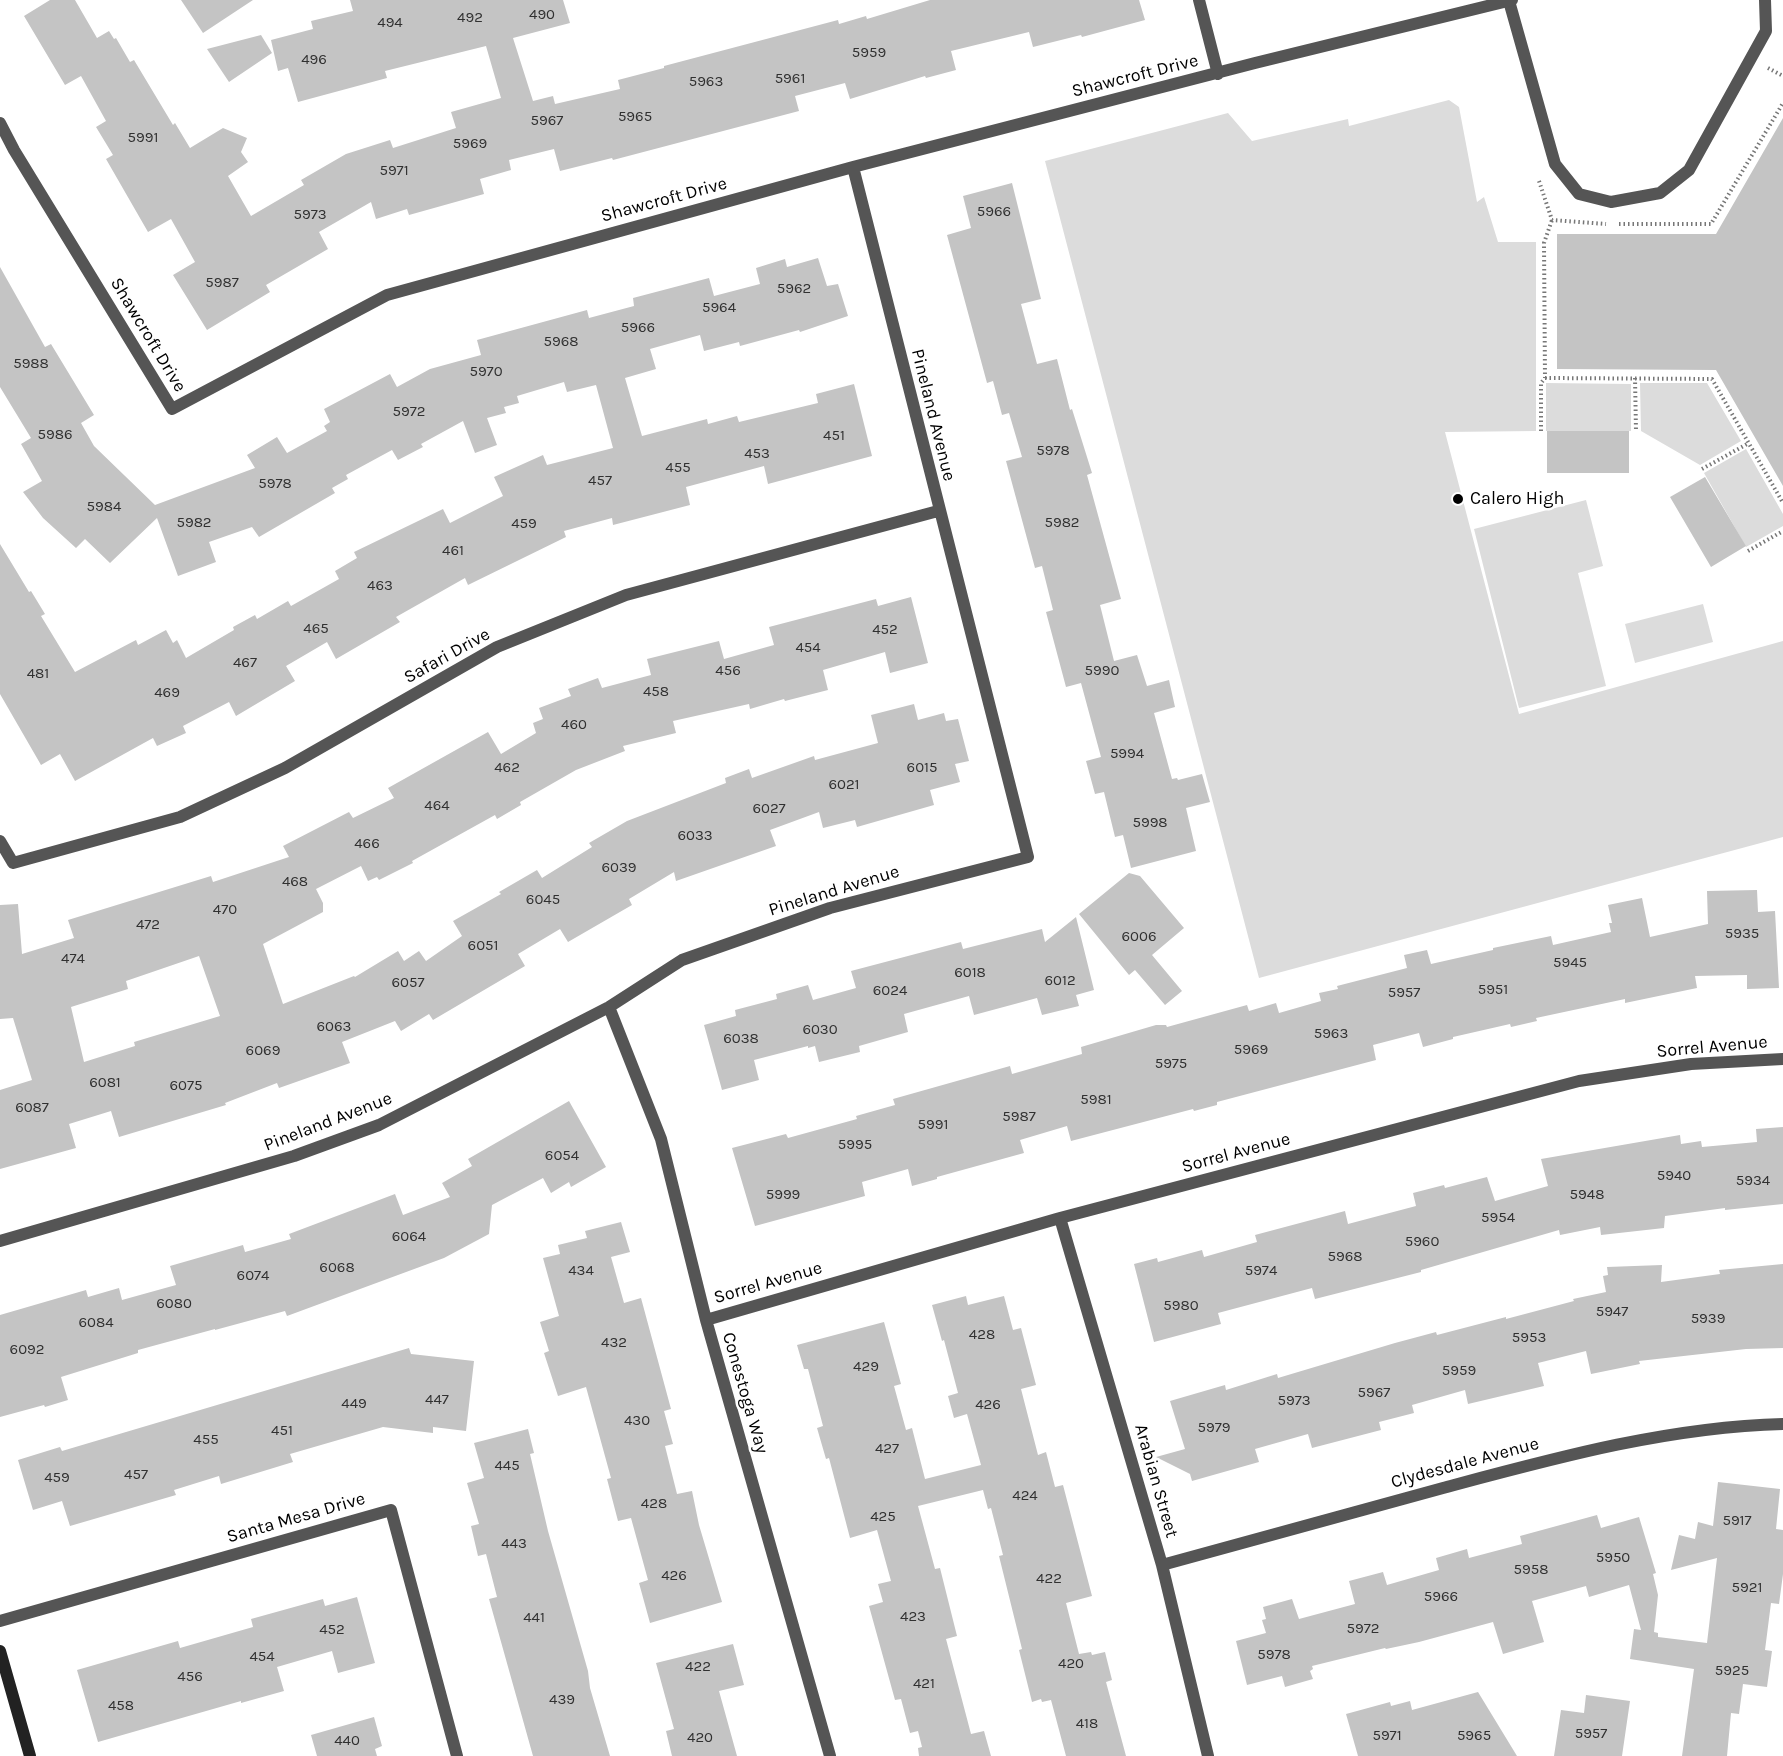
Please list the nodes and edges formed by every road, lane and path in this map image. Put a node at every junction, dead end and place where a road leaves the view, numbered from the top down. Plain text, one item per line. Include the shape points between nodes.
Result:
1 (1199, 0) edge
2 (1510, 0) edge
3 (1765, 0) edge
4 (1218, 74) junction
5 (1783, 103) edge
6 (0, 123) edge
7 (853, 167) junction
8 (1538, 177) dead end
9 (1552, 220) junction
10 (1545, 378) junction
11 (1635, 378) junction
12 (1541, 431) dead end
13 (1636, 431) dead end
14 (1749, 443) junction
15 (1702, 469) dead end
16 (1783, 502) edge
17 (938, 511) junction
18 (1783, 531) edge
19 (1748, 551) dead end
20 (0, 841) edge
21 (609, 1007) junction
22 (1783, 1059) edge
23 (1060, 1218) junction
24 (0, 1242) edge
25 (706, 1320) junction
26 (1783, 1424) edge
27 (1162, 1564) junction
28 (0, 1621) edge
29 (0, 1651) edge
30 (30, 1756) edge
31 (457, 1756) edge
32 (830, 1756) edge
33 (1208, 1756) edge

1 - 4 street
2 - 3 street via 1555,164 1579,194 1611,202 1660,193 1689,170 1766,31
2 - 4 street, Shawcroft Drive
4 - 7 street, Shawcroft Drive
5 - 9 path via 1711,224 1589,224
6 - 7 street, Shawcroft Drive via 172,409 387,295
7 - 17 street, Pineland Avenue
8 - 9 path
9 - 10 path via 1544,243
10 - 11 path
10 - 12 path via 1541,383
11 - 13 path
11 - 14 path via 1712,379
14 - 15 path
14 - 16 path
17 - 20 street, Safari Drive via 626,595 529,634 497,647 285,768 180,817 13,863
17 - 21 street, Pineland Avenue via 1028,858 830,908 682,960
18 - 19 path
21 - 24 street, Pineland Avenue via 379,1125 294,1156
21 - 25 street, Conestoga Way via 661,1139
22 - 23 street, Sorrel Avenue via 1691,1064 1579,1081
23 - 25 street, Sorrel Avenue
23 - 27 street, Arabian Street
25 - 32 street, Conestoga Way
26 - 27 street, Clydesdale Avenue via 1657,1436 1562,1456
27 - 33 street, Arabian Street
28 - 31 street, Santa Mesa Drive via 391,1510
29 - 30 main road

